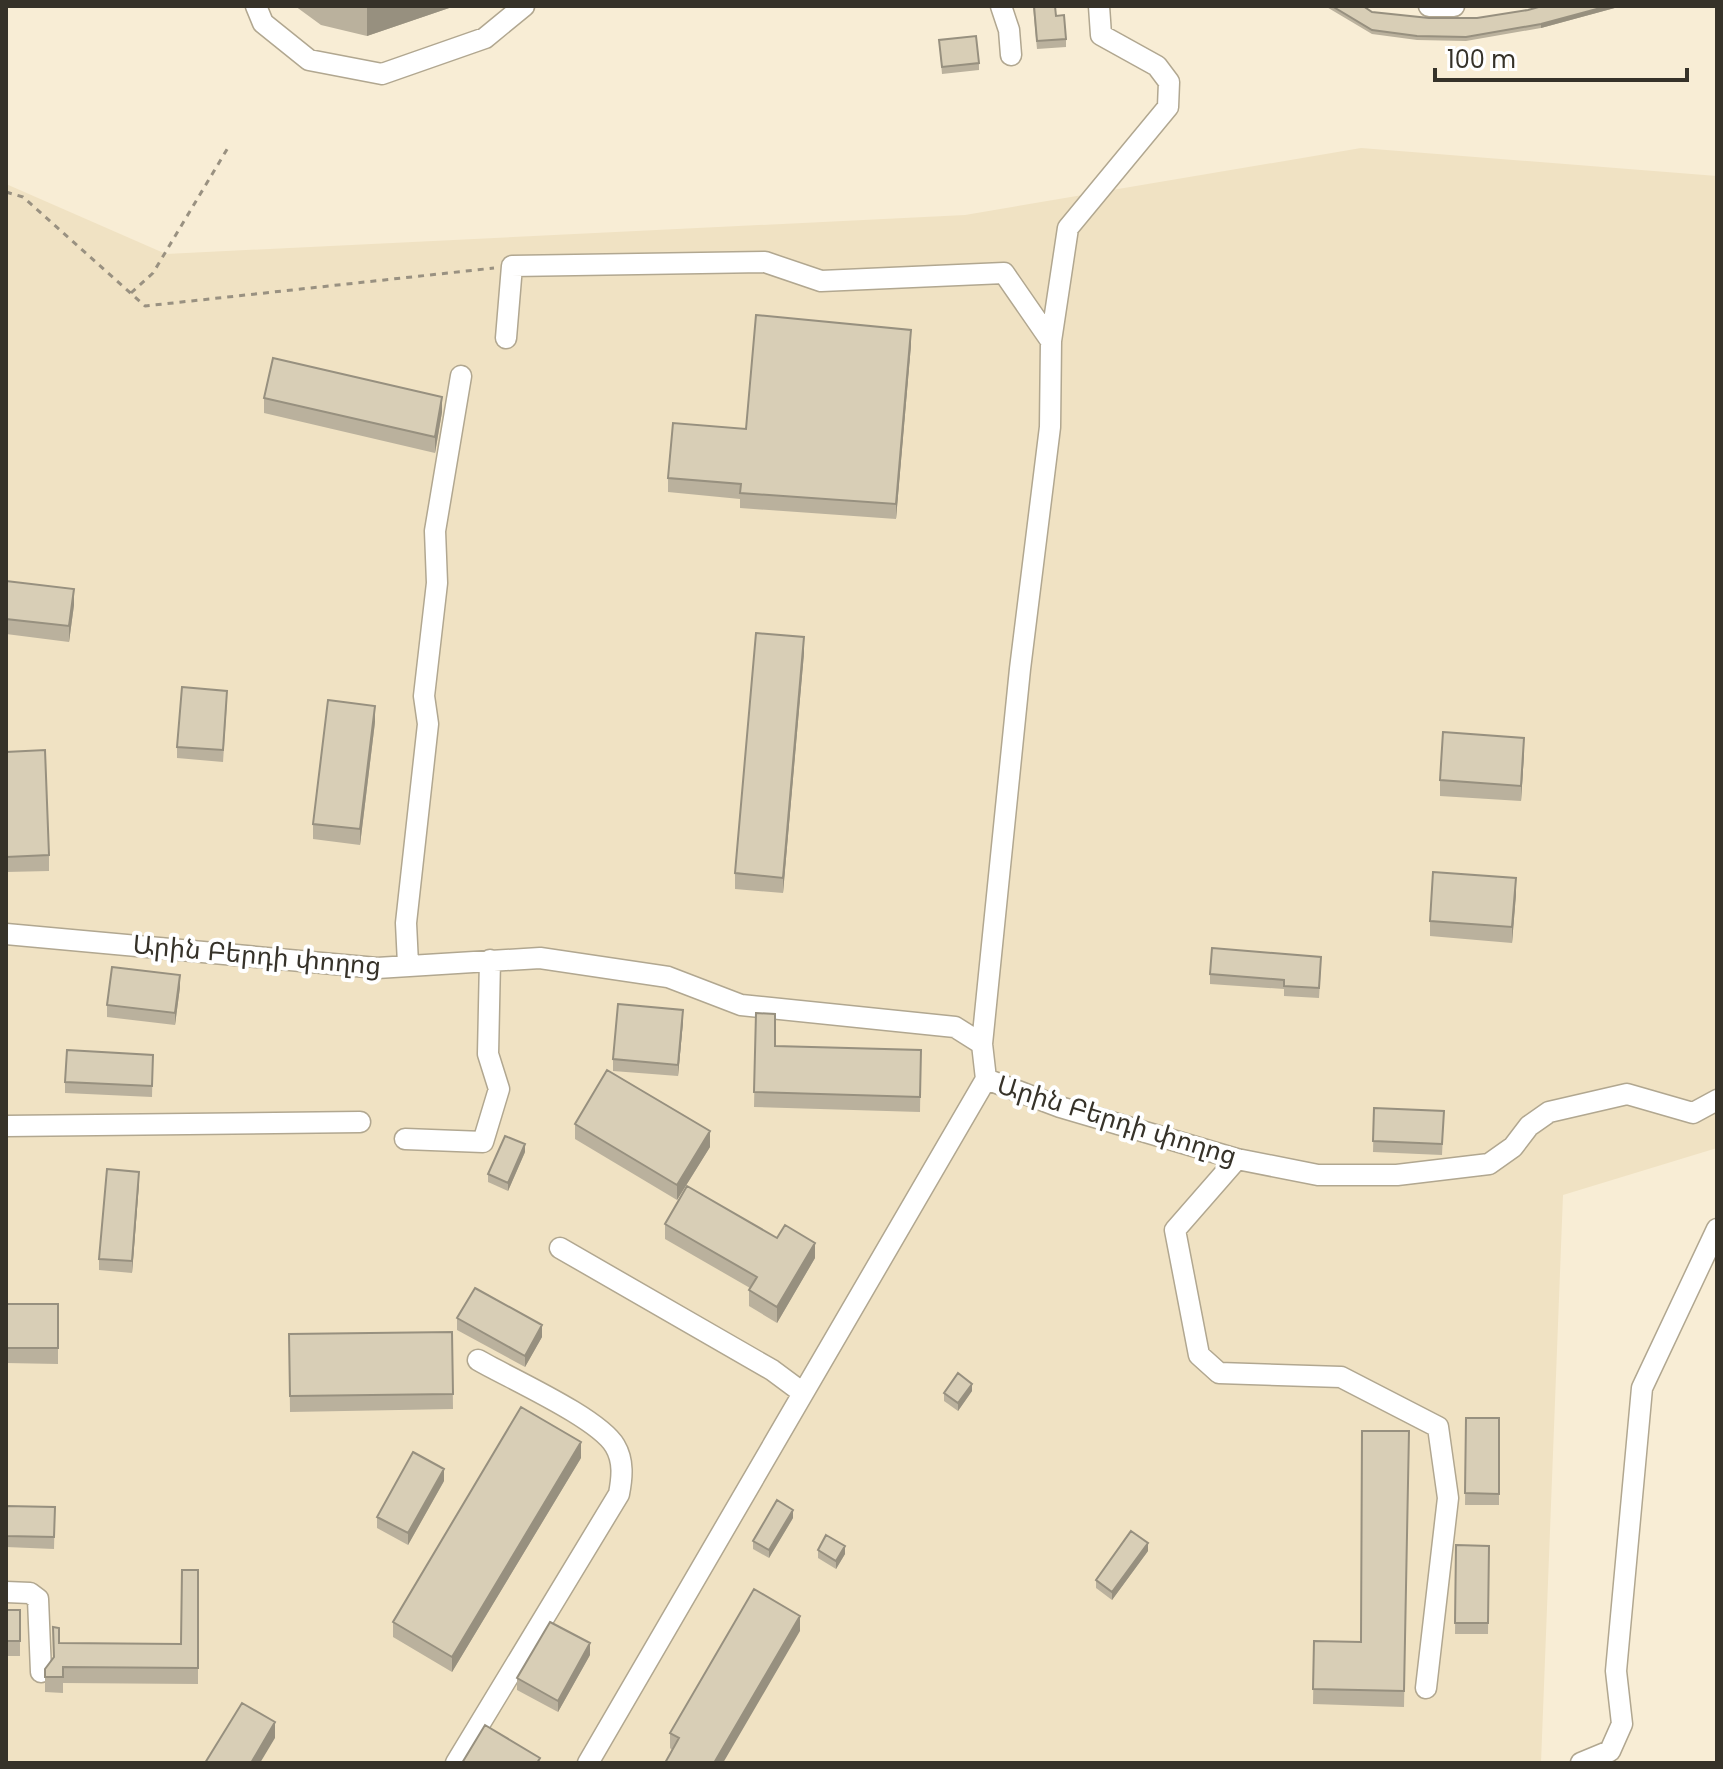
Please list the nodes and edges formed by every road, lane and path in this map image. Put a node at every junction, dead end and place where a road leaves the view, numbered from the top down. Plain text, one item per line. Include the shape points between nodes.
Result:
1 (256, 6) edge
2 (524, 6) edge
3 (1001, 6) edge
4 (1099, 6) edge
5 (1429, 6) edge
6 (1454, 6) edge
7 (1011, 55) dead end
8 (229, 146) dead end
9 (6, 192) edge
10 (512, 266) junction
11 (131, 293) junction
12 (506, 338) dead end
13 (1051, 341) junction
14 (461, 376) dead end
15 (6, 934) edge
16 (490, 960) junction
17 (408, 964) junction
18 (982, 1044) junction
19 (986, 1079) junction
20 (1717, 1100) edge
21 (360, 1122) dead end
22 (6, 1126) edge
23 (405, 1139) dead end
24 (1237, 1159) junction
25 (1717, 1229) edge
26 (560, 1248) dead end
27 (478, 1360) dead end
28 (803, 1393) junction
29 (6, 1592) edge
30 (41, 1672) edge
31 (1426, 1688) dead end
32 (456, 1763) edge
33 (588, 1763) edge
34 (1581, 1763) edge

1 - 2 street via 263,23 309,60 382,74 485,38
3 - 7 street
4 - 13 street via 1101,35 1157,66 1169,82 1168,107 1068,228
5 - 6 street
8 - 11 path via 153,273
9 - 11 path via 23,197
10 - 11 path via 145,306
10 - 12 street
10 - 13 street via 765,262 821,281 1004,273
13 - 18 street via 1050,427
14 - 17 street via 435,531 437,583 406,923
15 - 17 street, Արին Բերդի փողոց via 377,968
16 - 17 street, Արին Բերդի փողոց
16 - 18 street, Արին Բերդի փողոց via 540,958 598,965 668,977 741,1005 955,1027
16 - 23 street via 488,1054 499,1089 483,1142
18 - 19 street, Արին Բերդի փողոց
19 - 24 street, Արին Բերդի փողոց via 1060,1107
19 - 28 street
20 - 24 street, Արին Բերդի փողոց via 1693,1113 1627,1094 1574,1105 1549,1112 1489,1164 1454,1169 1318,1175
21 - 22 street
24 - 31 street via 1175,1230 1199,1355 1219,1373 1341,1377 1438,1427 1448,1498
25 - 34 street via 1642,1388 1616,1671 1622,1724 1610,1751
26 - 28 street
27 - 32 street via 590,1422 615,1445 623,1472 619,1494
28 - 33 street
29 - 30 street via 30,1593 38,1599

